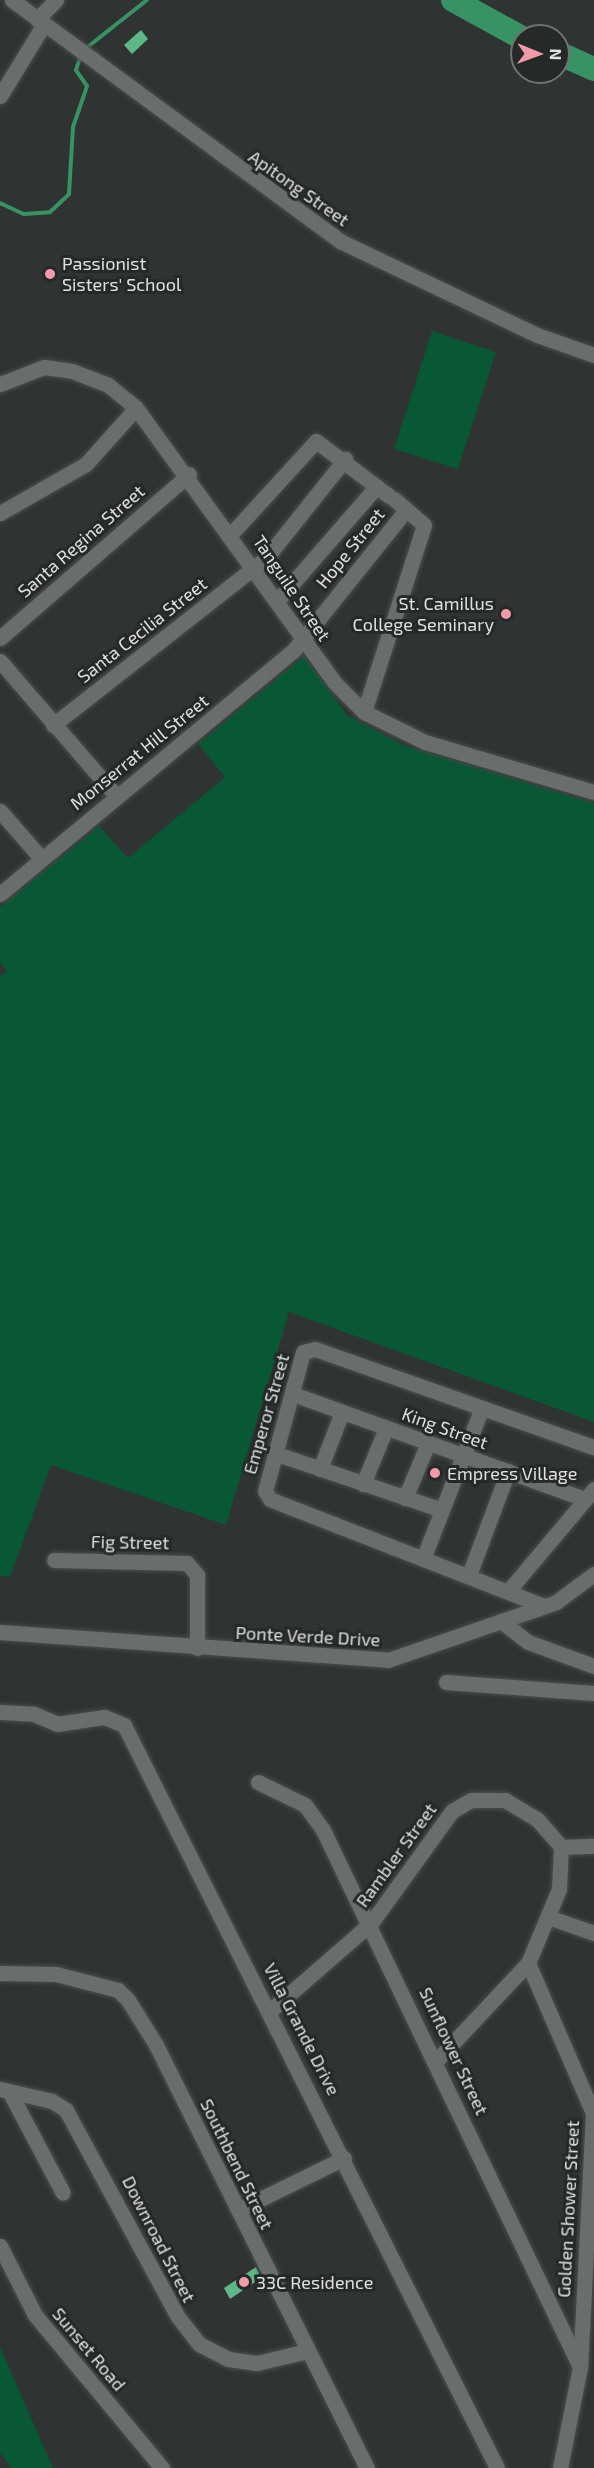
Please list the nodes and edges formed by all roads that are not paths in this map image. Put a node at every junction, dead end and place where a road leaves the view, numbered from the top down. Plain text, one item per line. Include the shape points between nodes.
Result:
1 (12, 0) edge
2 (56, 0) edge
3 (41, 21) junction
4 (0, 96) edge
5 (594, 355) edge
6 (0, 384) edge
7 (136, 408) junction
8 (345, 459) junction
9 (189, 474) junction
10 (377, 486) junction
11 (406, 510) junction
12 (0, 513) edge
13 (231, 534) junction
14 (255, 566) junction
15 (280, 597) junction
16 (0, 638) edge
17 (303, 640) junction
18 (0, 661) edge
19 (364, 712) junction
20 (53, 726) junction
21 (594, 792) edge
22 (116, 796) junction
23 (0, 811) edge
24 (41, 858) junction
25 (0, 894) edge
26 (293, 1394) junction
27 (482, 1408) junction
28 (342, 1412) junction
29 (386, 1428) junction
30 (428, 1443) junction
31 (594, 1447) edge
32 (277, 1454) junction
33 (463, 1455) junction
34 (320, 1469) junction
35 (508, 1471) junction
36 (363, 1484) junction
37 (589, 1494) edge
38 (405, 1498) junction
39 (442, 1510) junction
40 (423, 1559) junction
41 (54, 1560) dead end
42 (594, 1574) edge
43 (469, 1575) junction
44 (508, 1590) junction
45 (544, 1606) junction
46 (501, 1621) junction
47 (0, 1632) edge
48 (197, 1648) junction
49 (594, 1666) edge
50 (446, 1682) dead end
51 (594, 1693) edge
52 (0, 1712) edge
53 (258, 1782) dead end
54 (594, 1846) edge
55 (561, 1847) junction
56 (551, 1918) junction
57 (371, 1923) junction
58 (594, 1933) edge
59 (528, 1963) junction
60 (0, 1973) edge
61 (271, 2010) junction
62 (437, 2061) junction
63 (5, 2090) edge
64 (344, 2158) junction
65 (63, 2193) dead end
66 (238, 2210) junction
67 (0, 2246) edge
68 (307, 2351) junction
69 (580, 2367) junction
70 (162, 2468) edge
71 (367, 2468) edge
72 (497, 2468) edge
73 (561, 2468) edge

1 - 3 street, Apitong Street
2 - 3 street
3 - 4 street
3 - 5 street, Apitong Street via 367,258
6 - 7 street, Tanguile Street via 45,368 72,370 108,385
7 - 9 street, Tanguile Street
7 - 12 street via 86,464
8 - 10 street
8 - 13 street via 322,442 310,445
8 - 14 street, Santa Cecilia Street
9 - 13 street, Tanguile Street
9 - 16 street, Santa Regina Street
10 - 11 street
10 - 15 street
11 - 17 street, Hope Street
11 - 19 street via 423,528
13 - 14 street, Tanguile Street
14 - 15 street, Tanguile Street
14 - 20 street, Santa Cecilia Street
15 - 17 street, Tanguile Street
17 - 19 street, Tanguile Street
17 - 22 street, Monserrat Hill Street
18 - 20 street
19 - 21 street, Tanguile Street via 425,742
20 - 22 street
22 - 24 street, Monserrat Hill Street
23 - 24 street
24 - 25 street, Monserrat Hill Street
26 - 27 street, Emperor Street via 303,1352 315,1349
26 - 28 street, King Street
26 - 32 street, Emperor Street
27 - 31 street, Emperor Street
27 - 33 street
28 - 29 street, King Street
28 - 34 street
29 - 30 street, King Street
29 - 36 street
30 - 33 street, King Street
30 - 38 street
32 - 34 street
32 - 40 street, Emperor Street via 265,1491 270,1499
33 - 35 street, King Street
33 - 39 street
34 - 36 street
35 - 37 street, King Street
35 - 43 street
36 - 38 street
37 - 44 street
38 - 39 street
39 - 40 street
40 - 43 street, Emperor Street
41 - 48 street, Fig Street via 187,1563 197,1575
42 - 45 street, Ponte Verde Drive via 569,1595
43 - 44 street, Emperor Street
44 - 45 street, Emperor Street
45 - 46 street, Ponte Verde Drive
46 - 48 street, Ponte Verde Drive via 388,1660
46 - 49 street via 528,1642
47 - 48 street, Ponte Verde Drive
50 - 51 street
52 - 61 street, Villa Grande Drive via 33,1714 57,1724 104,1717 124,1725
53 - 57 street, Sunflower Street via 309,1809
54 - 55 street
55 - 56 street
55 - 57 street, Rambler Street via 537,1819 505,1800 471,1800 452,1811
56 - 58 street
56 - 59 street
57 - 61 street, Rambler Street
57 - 62 street, Sunflower Street
59 - 62 street
59 - 69 street, Golden Shower Street via 593,2113
60 - 66 street, Southbend Street via 56,1974 118,1990 128,2000
61 - 64 street, Villa Grande Drive
62 - 69 street, Sunflower Street
63 - 65 street
63 - 68 street, Downroad Street via 52,2101 77,2125 178,2317 199,2344 228,2359 257,2362
64 - 66 street
64 - 72 street, Villa Grande Drive
66 - 68 street, Southbend Street
67 - 70 street, Sunset Road via 35,2315
68 - 71 street, Southbend Street
69 - 73 street, Golden Shower Street

